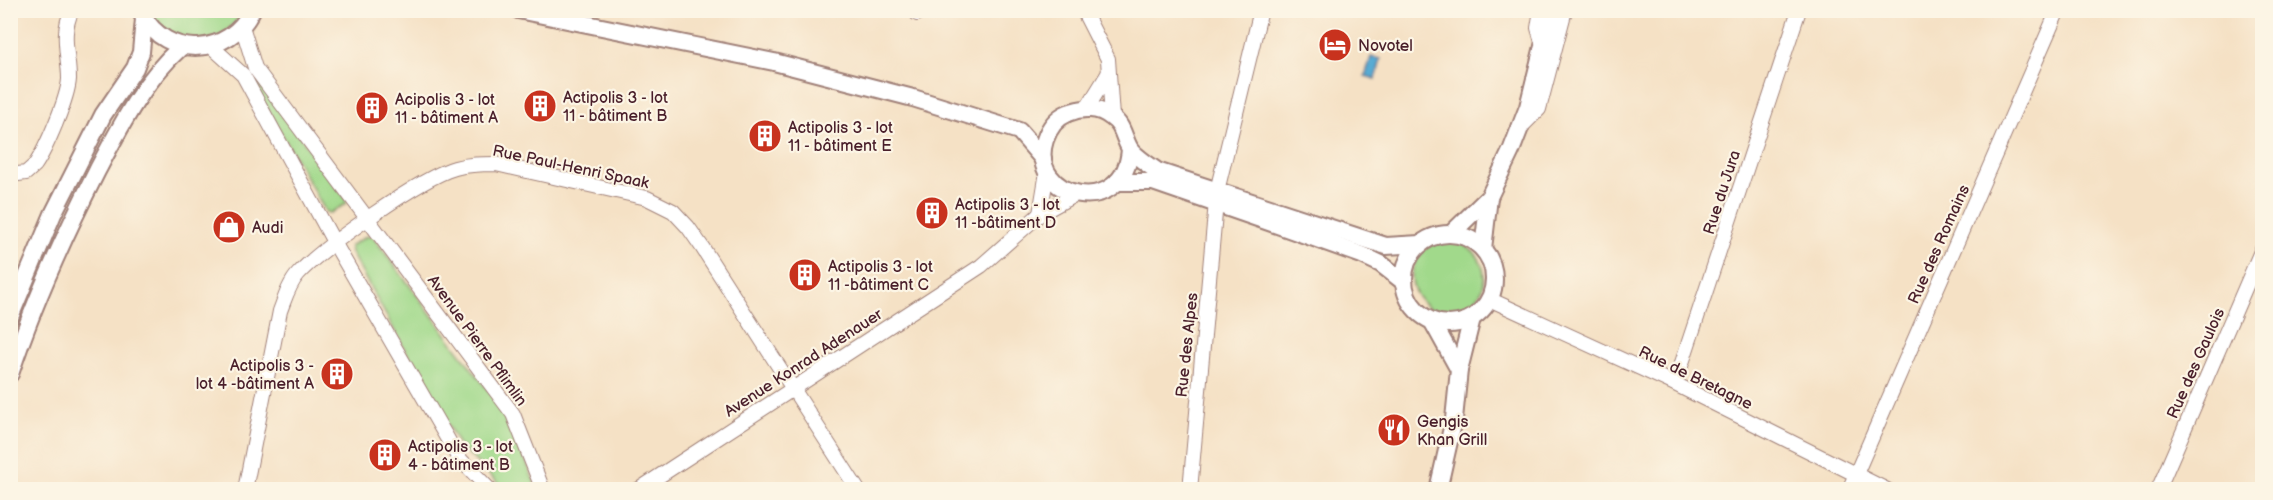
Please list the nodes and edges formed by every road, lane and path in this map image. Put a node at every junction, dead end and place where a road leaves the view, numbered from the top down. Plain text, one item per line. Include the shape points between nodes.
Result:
1 (72, 10) edge
2 (252, 10) edge
3 (519, 10) edge
4 (1083, 10) edge
5 (1261, 10) edge
6 (1541, 10) edge
7 (1552, 10) edge
8 (1565, 10) edge
9 (1799, 10) edge
10 (2058, 10) edge
11 (142, 15) edge
12 (242, 26) junction
13 (1543, 45) junction
14 (211, 46) junction
15 (181, 47) junction
16 (1108, 74) junction
17 (1087, 108) junction
18 (1112, 117) junction
19 (1055, 121) junction
20 (1521, 127) junction
21 (1019, 131) junction
22 (1130, 148) junction
23 (1045, 165) junction
24 (10, 175) edge
25 (1117, 183) junction
26 (1076, 194) junction
27 (1217, 197) junction
28 (1489, 197) junction
29 (1040, 214) junction
30 (370, 219) junction
31 (1451, 234) junction
32 (335, 244) junction
33 (1420, 244) junction
34 (1483, 249) junction
35 (2262, 249) edge
36 (1404, 282) junction
37 (1490, 299) junction
38 (10, 318) edge
39 (1472, 318) junction
40 (1432, 321) junction
41 (1459, 370) junction
42 (10, 374) edge
43 (1675, 384) junction
44 (794, 387) junction
45 (1856, 474) junction
46 (245, 489) edge
47 (490, 489) edge
48 (543, 489) edge
49 (638, 489) edge
50 (858, 489) edge
51 (1190, 489) edge
52 (1438, 489) edge
53 (1849, 489) edge
54 (1887, 489) edge
55 (2158, 489) edge

1 - 24 street via 64,42 69,80 64,98 35,165 26,173
2 - 12 main road
3 - 21 main road via 774,62 911,97
4 - 16 street via 1104,48
5 - 27 street, Rue des Alpes
6 - 13 street via 1538,28
7 - 13 main road
8 - 20 street via 1539,109
9 - 43 street, Rue du Jura
10 - 45 street, Rue des Romains
11 - 15 main road via 162,37
11 - 38 main road via 141,52 135,68 103,115 53,214
12 - 14 main road via 226,40
12 - 30 street, Avenue Pierre Pflimlin via 255,68
13 - 20 main road
14 - 15 main road
14 - 32 street via 243,75
15 - 42 main road via 159,67 118,132 71,223
16 - 17 street
16 - 18 street
17 - 18 main road
17 - 19 main road
18 - 22 main road via 1127,136
19 - 21 main road
19 - 23 main road via 1047,132
20 - 28 main road
21 - 23 main road
22 - 25 main road via 1129,161
22 - 27 main road via 1157,171
23 - 26 main road via 1054,182
23 - 29 street
25 - 26 main road via 1091,195
25 - 27 main road via 1154,182
26 - 29 street, Avenue Konrad Adenauer
27 - 33 main road via 1386,246
27 - 36 main road via 1362,255
27 - 51 street, Rue des Alpes
28 - 31 main road
28 - 34 main road
29 - 44 street, Avenue Konrad Adenauer via 981,266
30 - 32 street
30 - 44 street, Rue Paul-Henri Spaak via 431,178 476,163 496,164 647,198 673,211 688,227
30 - 48 street, Avenue Pierre Pflimlin via 513,414
31 - 33 main road via 1435,236
31 - 34 main road via 1463,236
32 - 46 street via 298,274 287,291
32 - 47 street via 458,457
33 - 36 main road via 1407,261
34 - 37 main road via 1494,273
35 - 55 street, Rue des Gaulois
36 - 40 main road via 1412,306
37 - 39 main road
37 - 43 street, Rue de Bretagne
39 - 40 main road via 1446,324
39 - 41 main road
40 - 41 main road
41 - 52 main road via 1454,419
43 - 45 street, Rue de Bretagne
44 - 49 street, Avenue Konrad Adenauer
44 - 50 street, Rue Paul-Henri Spaak
45 - 53 street, Rue des Romains
45 - 54 street, Rue de Bretagne

